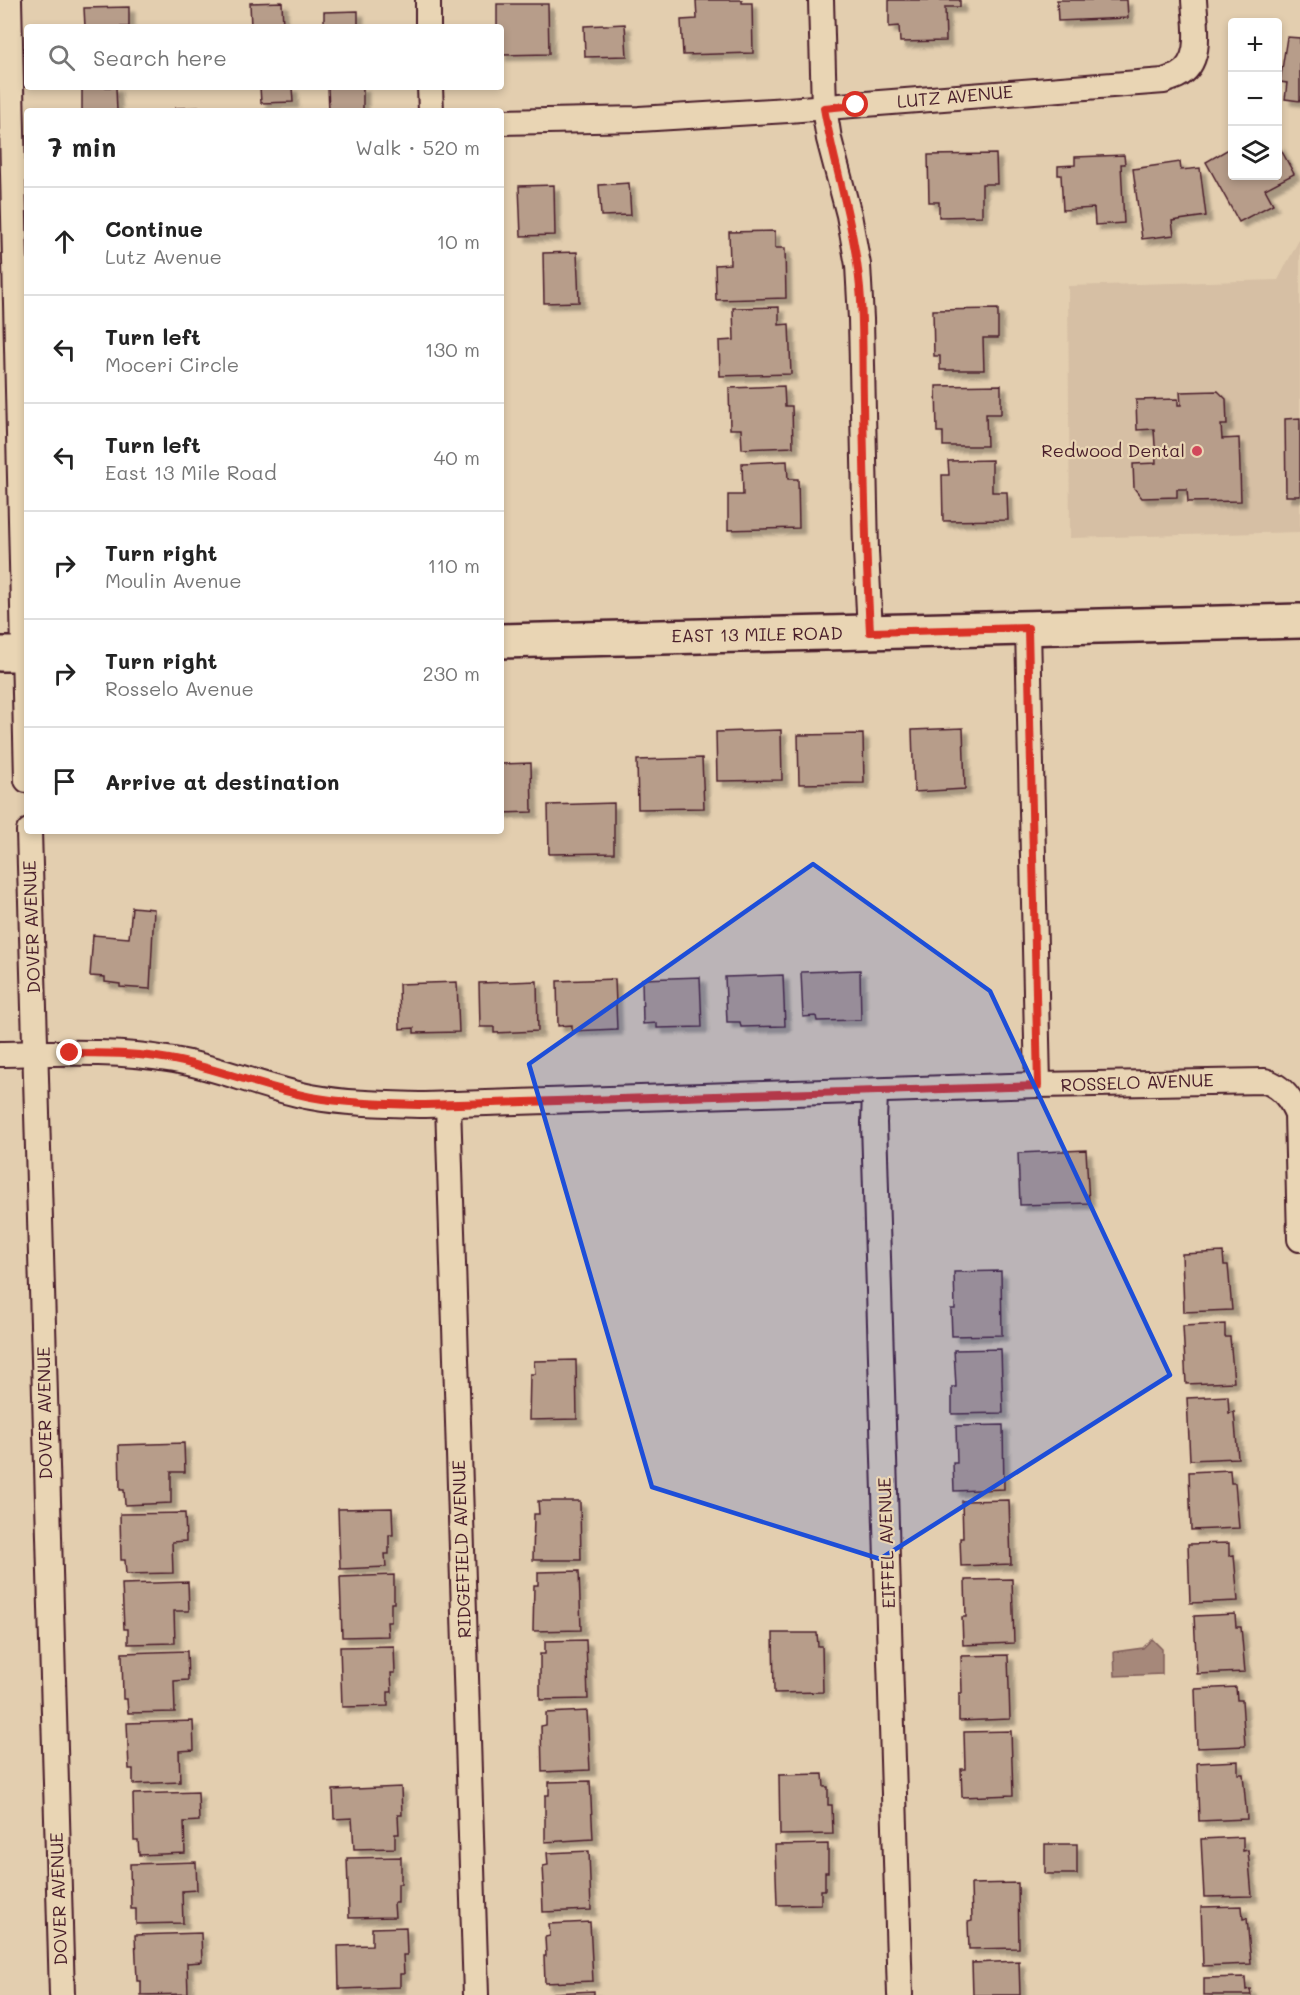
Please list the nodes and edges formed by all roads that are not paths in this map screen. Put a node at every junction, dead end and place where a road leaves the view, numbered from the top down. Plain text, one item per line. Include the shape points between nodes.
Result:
1 (9, 0) edge
2 (428, 0) edge
3 (821, 0) edge
4 (1194, 0) edge
5 (428, 24) edge
6 (430, 90) edge
7 (430, 108) edge
8 (824, 108) junction
9 (504, 122) edge
10 (1300, 621) edge
11 (1028, 628) junction
12 (870, 632) junction
13 (504, 641) edge
14 (17, 654) edge
15 (24, 742) edge
16 (29, 834) edge
17 (36, 1053) junction
18 (0, 1054) edge
19 (1038, 1086) junction
20 (875, 1091) junction
21 (448, 1104) junction
22 (1300, 1239) edge
23 (62, 1995) edge
24 (476, 1995) edge
25 (900, 1995) edge

1 - 14 street
2 - 5 street
3 - 8 street
4 - 8 street, LUTZ AVENUE via 1194,57 1179,76 1164,81
6 - 7 street
8 - 9 street, LUTZ AVENUE
8 - 12 street via 858,265
10 - 11 main road, EAST 13 MILE ROAD
11 - 12 main road, EAST 13 MILE ROAD
11 - 19 street
12 - 13 main road, EAST 13 MILE ROAD
14 - 15 street
16 - 17 street, DOVER AVENUE
17 - 18 street, ROSSELO AVENUE
17 - 21 street, ROSSELO AVENUE via 144,1055 330,1100
17 - 23 street, DOVER AVENUE
19 - 20 street, ROSSELO AVENUE
19 - 22 street, ROSSELO AVENUE via 1244,1080 1273,1083 1288,1097 1297,1114
20 - 21 street, ROSSELO AVENUE
20 - 25 street, EIFFEL AVENUE
21 - 24 street, RIDGEFIELD AVENUE

